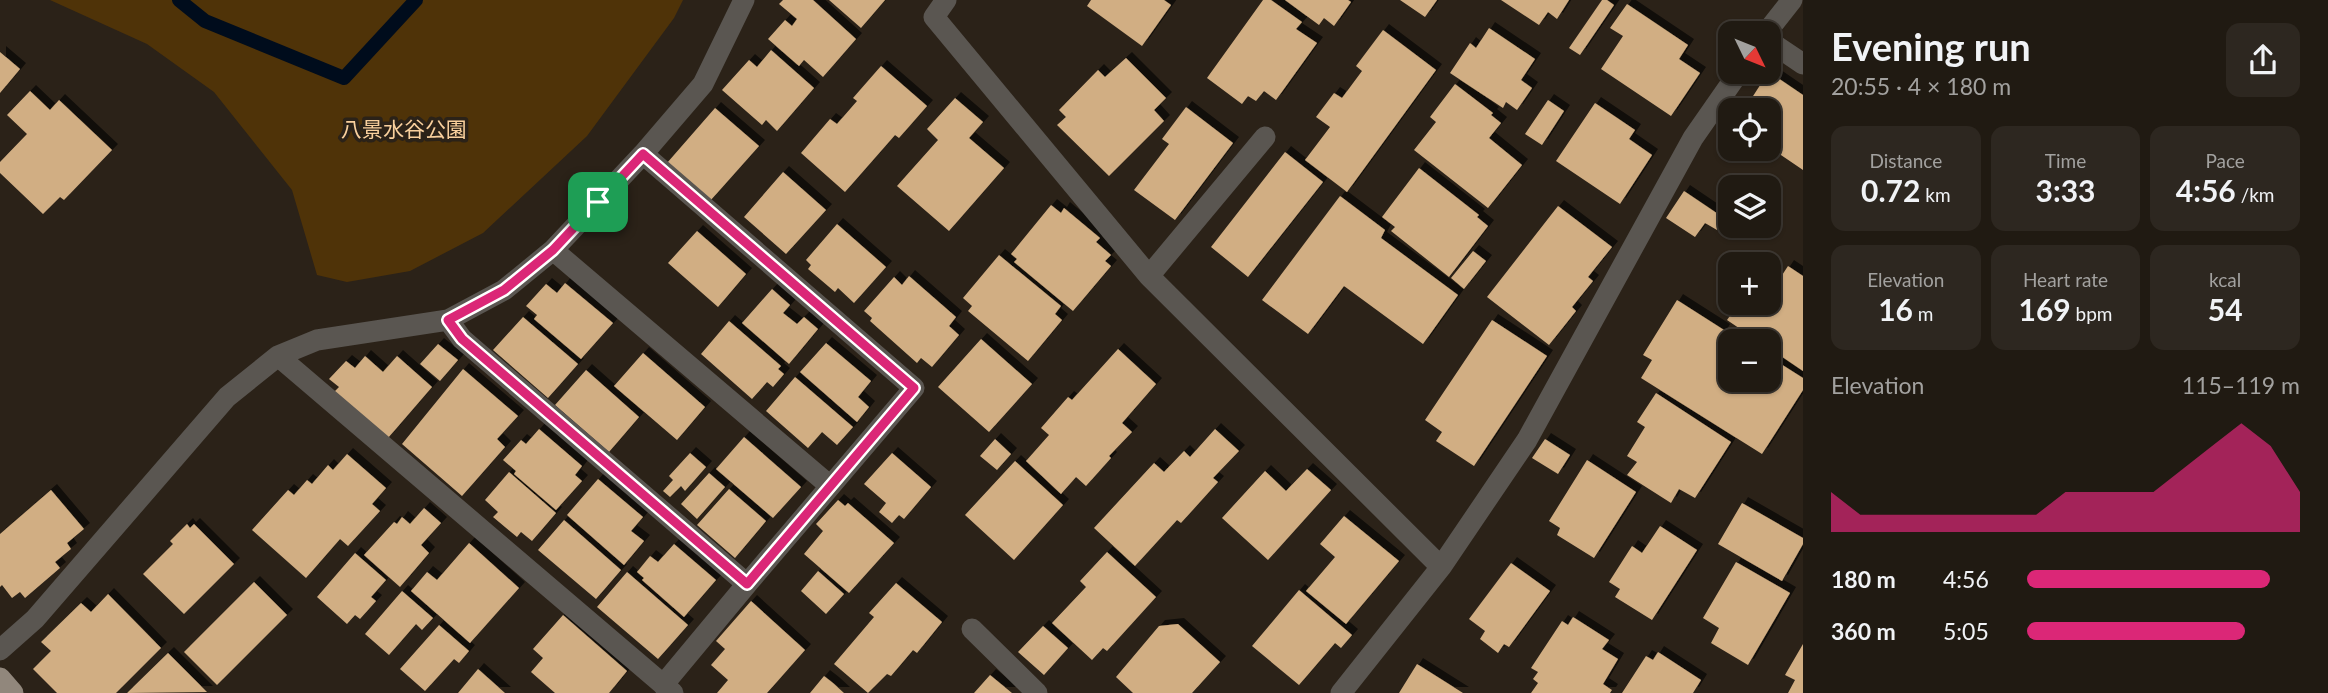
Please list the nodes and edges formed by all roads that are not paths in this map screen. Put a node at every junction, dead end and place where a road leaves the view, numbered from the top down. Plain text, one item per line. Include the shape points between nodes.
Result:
1 (744, 0) edge
2 (946, 0) edge
3 (1792, 0) edge
4 (1775, 21) edge
5 (1782, 50) edge
6 (1803, 64) edge
7 (1731, 84) edge
8 (1265, 137) dead end
9 (643, 154) junction
10 (553, 250) junction
11 (1149, 276) junction
12 (448, 320) junction
13 (278, 356) junction
14 (829, 485) junction
15 (1441, 567) junction
16 (747, 584) junction
17 (972, 629) dead end
18 (0, 650) edge
19 (0, 678) edge
20 (668, 689) edge
21 (13, 693) edge
22 (1037, 693) edge
23 (1341, 693) edge

1 - 9 street via 703,84
2 - 11 street via 934,17
3 - 4 street
5 - 6 street
7 - 15 street via 1693,138 1527,440
8 - 11 street
9 - 10 street
9 - 14 street via 914,388
10 - 12 street via 504,290
10 - 14 street
11 - 15 street
12 - 13 street via 317,340
12 - 16 street via 462,339
13 - 18 street via 227,397 35,619
13 - 20 street
14 - 16 street
15 - 23 street
16 - 20 street
17 - 22 street
19 - 21 main road

